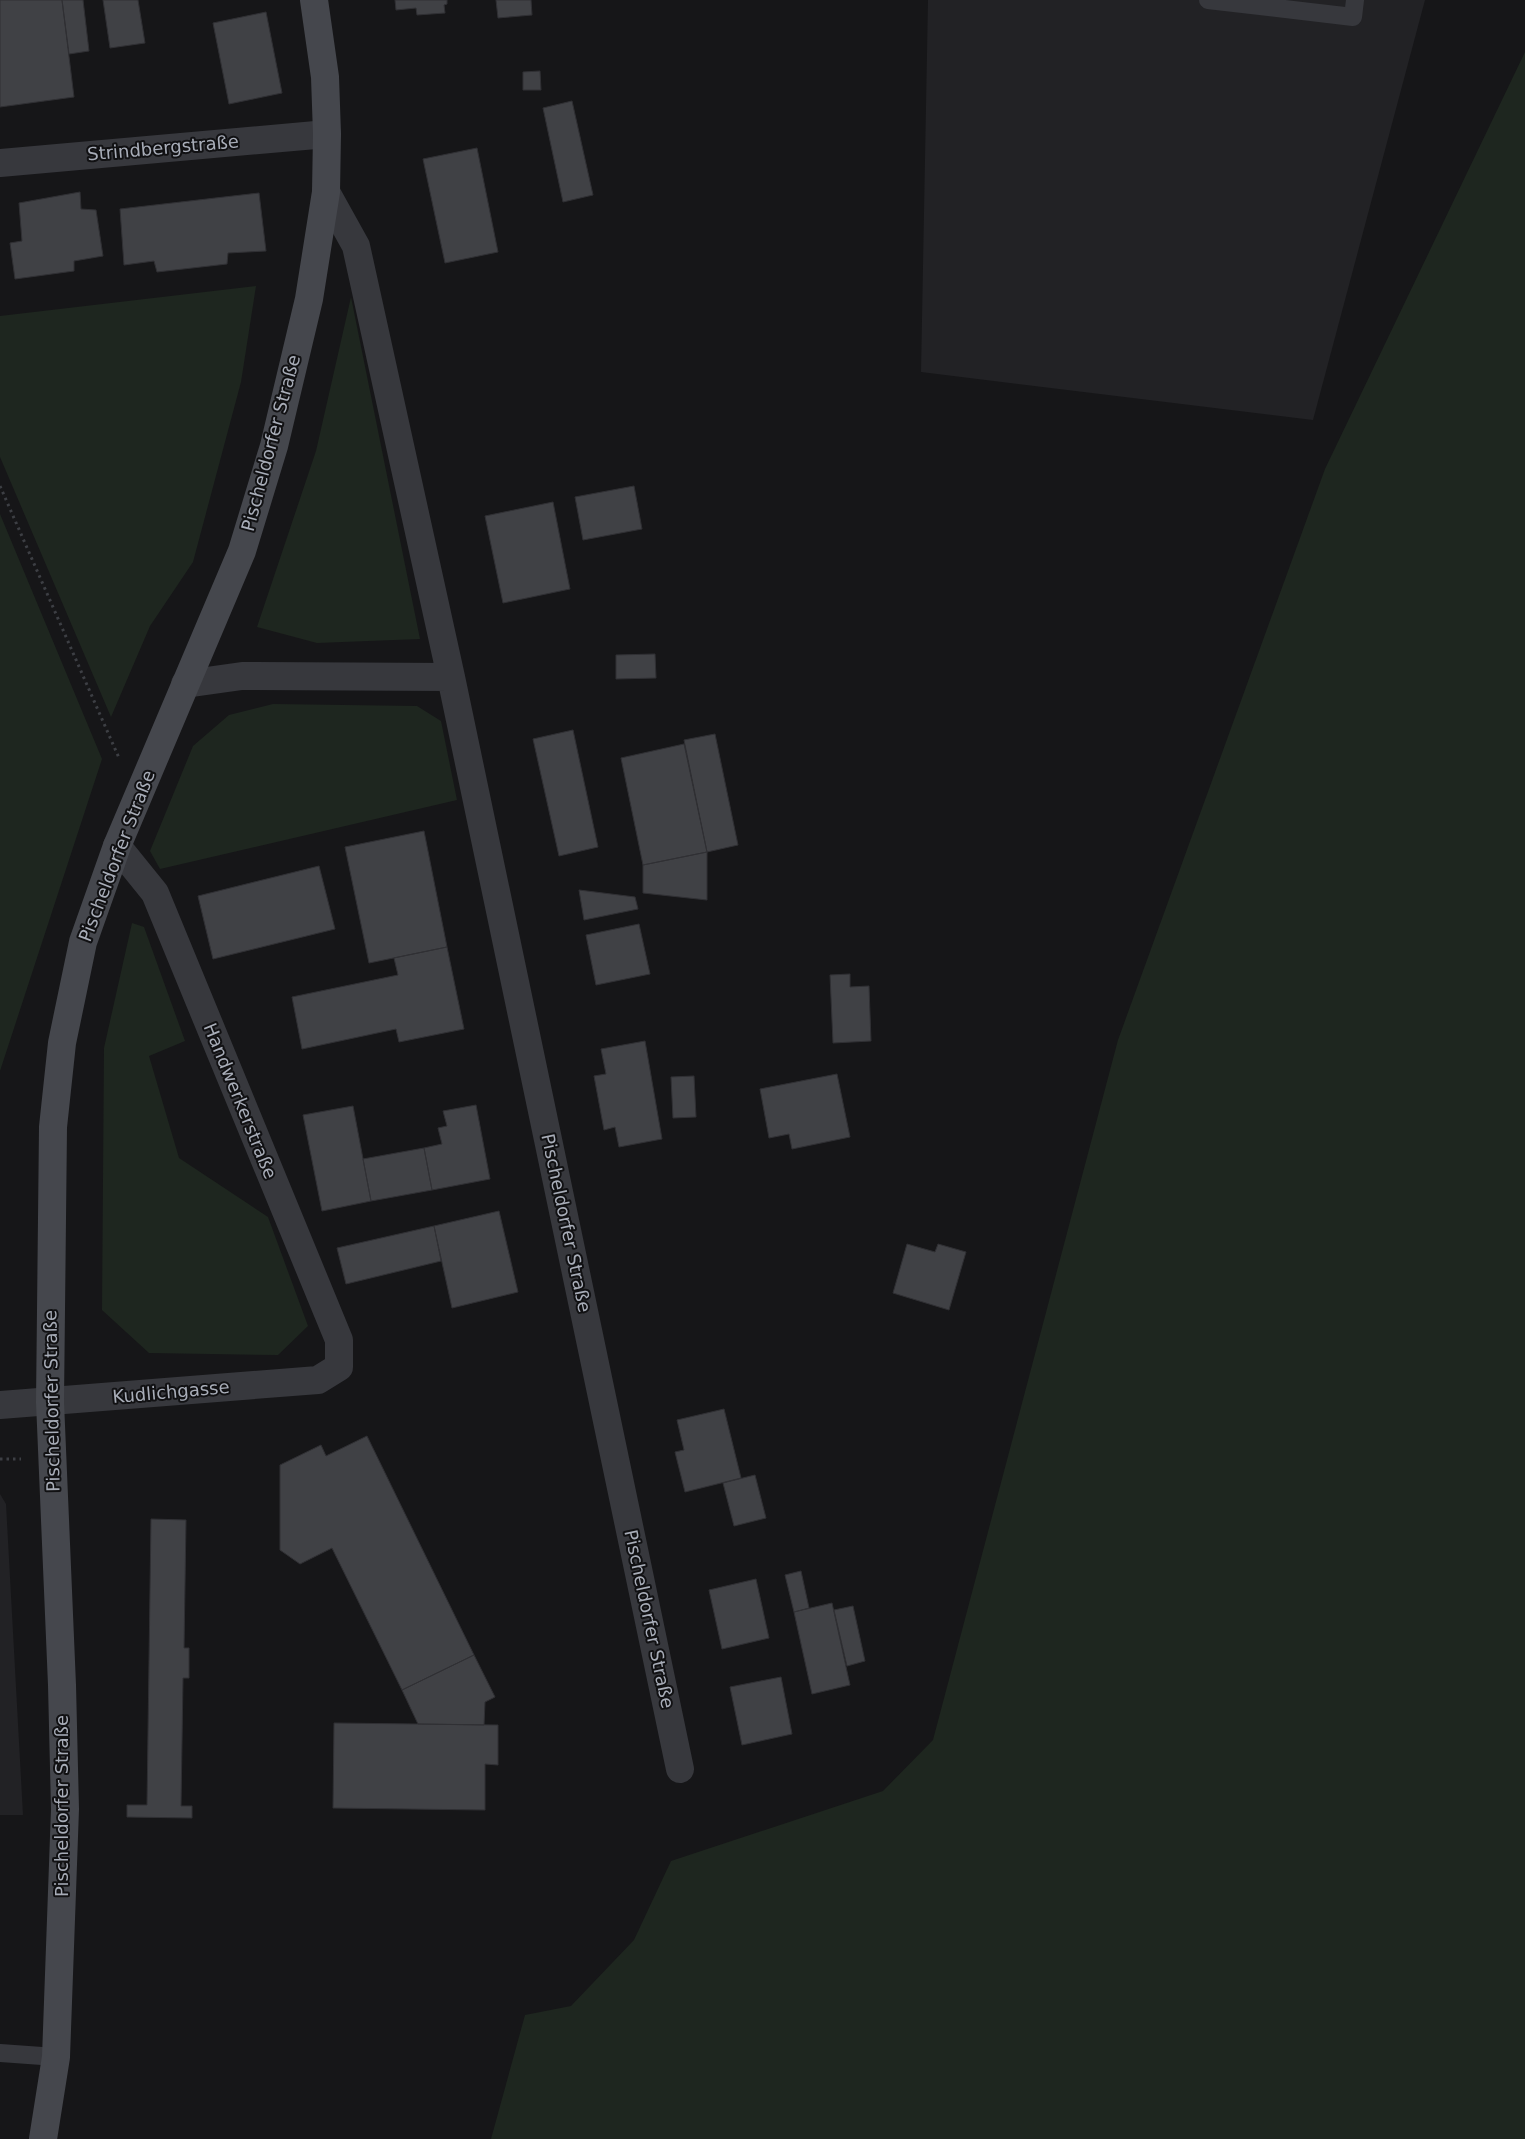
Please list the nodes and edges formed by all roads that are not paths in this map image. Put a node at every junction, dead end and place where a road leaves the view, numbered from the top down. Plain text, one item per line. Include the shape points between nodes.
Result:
1 (314, 0) edge
2 (1208, 0) edge
3 (1355, 0) edge
4 (327, 134) junction
5 (0, 163) edge
6 (326, 192) junction
7 (451, 677) junction
8 (185, 684) junction
9 (117, 846) junction
10 (339, 1367) joint
11 (50, 1402) junction
12 (0, 1405) edge
13 (680, 1769) dead end
14 (0, 2053) edge
15 (56, 2057) junction
16 (43, 2139) edge

1 - 4 main road, Pischeldorfer Straße via 325,77
2 - 3 lane via 1353,17
4 - 5 street, Strindbergstraße
4 - 6 main road, Pischeldorfer Straße
6 - 7 street, Pischeldorfer Straße via 356,246
6 - 8 main road, Pischeldorfer Straße via 309,299 274,446 242,551
7 - 8 street via 242,676
7 - 13 street, Pischeldorfer Straße
8 - 9 main road, Pischeldorfer Straße
9 - 10 street, Handwerkerstraße via 155,893 339,1340
9 - 11 main road, Pischeldorfer Straße via 84,942 62,1043 53,1127
10 - 11 street, Kudlichgasse via 318,1380
11 - 12 street, Kudlichgasse
11 - 15 main road, Pischeldorfer Straße via 65,1809
14 - 15 lane
15 - 16 main road, Pischeldorfer Straße

